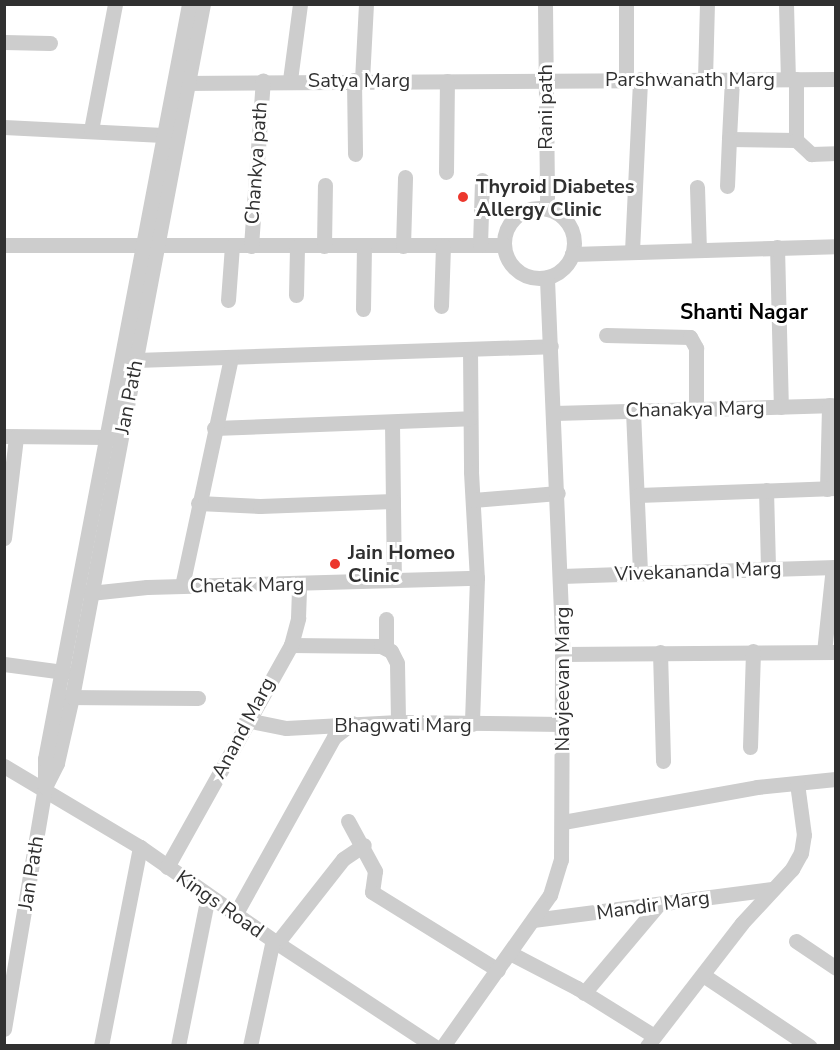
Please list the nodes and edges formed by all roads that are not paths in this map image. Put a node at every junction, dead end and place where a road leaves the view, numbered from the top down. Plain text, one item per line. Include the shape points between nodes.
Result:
1 (115, 4) edge
2 (189, 4) edge
3 (203, 4) edge
4 (300, 4) edge
5 (366, 4) edge
6 (545, 4) edge
7 (626, 4) edge
8 (707, 4) edge
9 (786, 4) edge
10 (4, 42) edge
11 (50, 43) dead end
12 (545, 79) junction
13 (633, 79) junction
14 (705, 79) junction
15 (732, 79) junction
16 (792, 79) junction
17 (836, 79) edge
18 (262, 80) junction
19 (290, 80) junction
20 (358, 80) junction
21 (447, 81) junction
22 (181, 83) junction
23 (4, 127) edge
24 (91, 130) junction
25 (163, 135) junction
26 (729, 139) junction
27 (796, 140) junction
28 (836, 153) edge
29 (355, 154) dead end
30 (446, 172) dead end
31 (405, 177) dead end
32 (482, 180) dead end
33 (325, 185) dead end
34 (727, 186) dead end
35 (697, 187) dead end
36 (547, 209) junction
37 (4, 245) edge
38 (480, 245) junction
39 (504, 245) junction
40 (232, 246) junction
41 (251, 246) junction
42 (324, 246) junction
43 (364, 246) junction
44 (403, 246) junction
45 (443, 246) junction
46 (836, 246) edge
47 (151, 247) junction
48 (297, 247) junction
49 (777, 247) junction
50 (699, 249) junction
51 (632, 251) junction
52 (572, 254) junction
53 (547, 277) junction
54 (296, 296) dead end
55 (228, 300) dead end
56 (441, 306) dead end
57 (363, 309) dead end
58 (606, 335) dead end
59 (551, 346) junction
60 (470, 349) junction
61 (231, 357) junction
62 (136, 360) junction
63 (832, 405) edge
64 (781, 407) junction
65 (696, 409) junction
66 (633, 411) junction
67 (554, 413) junction
68 (470, 418) junction
69 (392, 422) junction
70 (214, 428) junction
71 (10, 436) edge
72 (108, 437) junction
73 (831, 488) edge
74 (766, 490) junction
75 (558, 493) junction
76 (638, 495) junction
77 (473, 500) junction
78 (393, 501) junction
79 (198, 503) junction
80 (7, 512) edge
81 (4, 538) edge
82 (834, 567) edge
83 (768, 568) junction
84 (640, 573) junction
85 (561, 576) junction
86 (477, 578) junction
87 (394, 580) junction
88 (299, 584) junction
89 (182, 586) junction
90 (90, 593) junction
91 (386, 619) dead end
92 (291, 645) junction
93 (386, 648) junction
94 (753, 651) junction
95 (660, 652) junction
96 (830, 652) edge
97 (562, 654) junction
98 (4, 664) edge
99 (64, 672) junction
100 (65, 697) junction
101 (198, 698) dead end
102 (246, 720) junction
103 (398, 722) junction
104 (352, 723) junction
105 (472, 724) junction
106 (562, 724) junction
107 (750, 747) dead end
108 (663, 760) dead end
109 (4, 766) edge
110 (836, 778) edge
111 (797, 783) junction
112 (45, 787) junction
113 (348, 821) dead end
114 (563, 822) junction
115 (364, 845) junction
116 (140, 847) junction
117 (167, 867) junction
118 (772, 889) junction
119 (208, 897) junction
120 (659, 904) junction
121 (236, 913) junction
122 (533, 920) junction
123 (796, 941) dead end
124 (275, 942) junction
125 (510, 953) junction
126 (10, 968) edge
127 (836, 968) edge
128 (498, 970) junction
129 (703, 975) junction
130 (584, 993) junction
131 (4, 1029) edge
132 (650, 1041) edge
133 (100, 1046) edge
134 (178, 1046) edge
135 (250, 1046) edge
136 (434, 1046) edge
137 (443, 1046) edge
138 (809, 1046) edge

1 - 24 street
2 - 22 street, Jan Path
3 - 22 street, Jan Path
4 - 19 street
5 - 20 street
6 - 12 street, Rani path
7 - 13 street
8 - 14 street
9 - 16 street
10 - 11 street
12 - 13 street, Parshwanath Marg
12 - 21 street, Satya Marg
12 - 36 street, Rani path
13 - 14 street, Parshwanath Marg
13 - 51 street
14 - 15 street, Parshwanath Marg
15 - 16 street, Parshwanath Marg
15 - 26 street
16 - 17 street, Parshwanath Marg
16 - 27 street
18 - 19 street, Satya Marg
18 - 22 street, Satya Marg
18 - 41 street, Chankya path
19 - 20 street, Satya Marg
20 - 21 street, Satya Marg
20 - 29 street
21 - 30 street
22 - 25 street, Jan Path
22 - 47 street, Jan Path
23 - 24 street
24 - 25 street
25 - 47 street, Jan Path
26 - 27 street
26 - 34 street
27 - 28 street via 811,154
31 - 44 street
32 - 38 street
33 - 42 street
35 - 50 street
36 - 39 street via 529,209 513,219
36 - 52 street via 570,226
37 - 47 street
38 - 39 street
38 - 45 street
39 - 53 street via 518,271 527,276
40 - 41 street
40 - 47 street
40 - 55 street
41 - 48 street
42 - 43 street
42 - 48 street
43 - 44 street
43 - 57 street
44 - 45 street
45 - 56 street
46 - 49 street
47 - 62 street, Jan Path
47 - 72 street, Jan Path
48 - 54 street
49 - 50 street
49 - 64 street
50 - 51 street
51 - 52 street
52 - 53 street via 558,272
53 - 59 street, Navjeevan Marg
58 - 65 street via 690,337 696,348
59 - 60 street
59 - 67 street, Navjeevan Marg
60 - 61 street
60 - 68 street
61 - 62 street
61 - 70 street
62 - 90 street, Jan Path
63 - 64 street, Chanakya Marg
63 - 73 street
64 - 65 street, Chanakya Marg
65 - 66 street, Chanakya Marg
66 - 67 street, Chanakya Marg
66 - 76 street
67 - 75 street, Navjeevan Marg
68 - 69 street
68 - 77 street
69 - 70 street
69 - 78 street
70 - 79 street
71 - 72 street
71 - 80 street
72 - 99 street, Jan Path
73 - 74 street
74 - 76 street
74 - 83 street
75 - 77 street
75 - 85 street, Navjeevan Marg
76 - 84 street
77 - 86 street
78 - 79 street via 260,506
78 - 87 street
79 - 89 street
80 - 81 street
82 - 83 street, Vivekananda Marg
82 - 96 street
83 - 84 street, Vivekananda Marg
84 - 85 street, Vivekananda Marg
85 - 97 street, Navjeevan Marg
86 - 87 street, Chetak Marg
86 - 105 street
87 - 88 street, Chetak Marg
88 - 89 street, Chetak Marg
88 - 92 street, Anand Marg via 298,618
89 - 90 street, Chetak Marg
90 - 100 street, Jan Path
91 - 93 street
92 - 93 street
92 - 102 street, Anand Marg
93 - 103 street via 397,663
94 - 95 street
94 - 96 street
94 - 107 street
95 - 97 street
95 - 108 street
97 - 106 street, Navjeevan Marg
98 - 99 street
99 - 100 street, Jan Path
100 - 101 street
100 - 112 street, Jan Path via 57,763
102 - 104 street, Bhagwati Marg via 286,728
102 - 117 street, Anand Marg
103 - 104 street, Bhagwati Marg
103 - 105 street, Bhagwati Marg
104 - 121 street via 334,737
105 - 106 street, Bhagwati Marg
106 - 114 street, Navjeevan Marg
109 - 112 street, Kings Road
110 - 111 street
111 - 114 street
111 - 118 street via 804,835 801,853
112 - 116 street, Kings Road
112 - 126 street, Jan Path
113 - 115 street
114 - 122 street, Navjeevan Marg via 561,860 550,895
115 - 124 street via 343,859
115 - 128 street via 375,871 372,892
116 - 117 street, Kings Road
116 - 133 street
117 - 119 street, Kings Road
118 - 120 street, Mandir Marg
118 - 129 street
119 - 121 street, Kings Road
119 - 134 street
120 - 122 street, Mandir Marg
120 - 130 street
121 - 124 street, Kings Road
122 - 125 street, Navjeevan Marg
123 - 127 street
124 - 135 street
124 - 136 street, Kings Road
125 - 128 street, Navjeevan Marg
125 - 130 street
126 - 131 street, Jan Path
128 - 137 street, Navjeevan Marg
129 - 132 street
129 - 138 street
130 - 132 street

